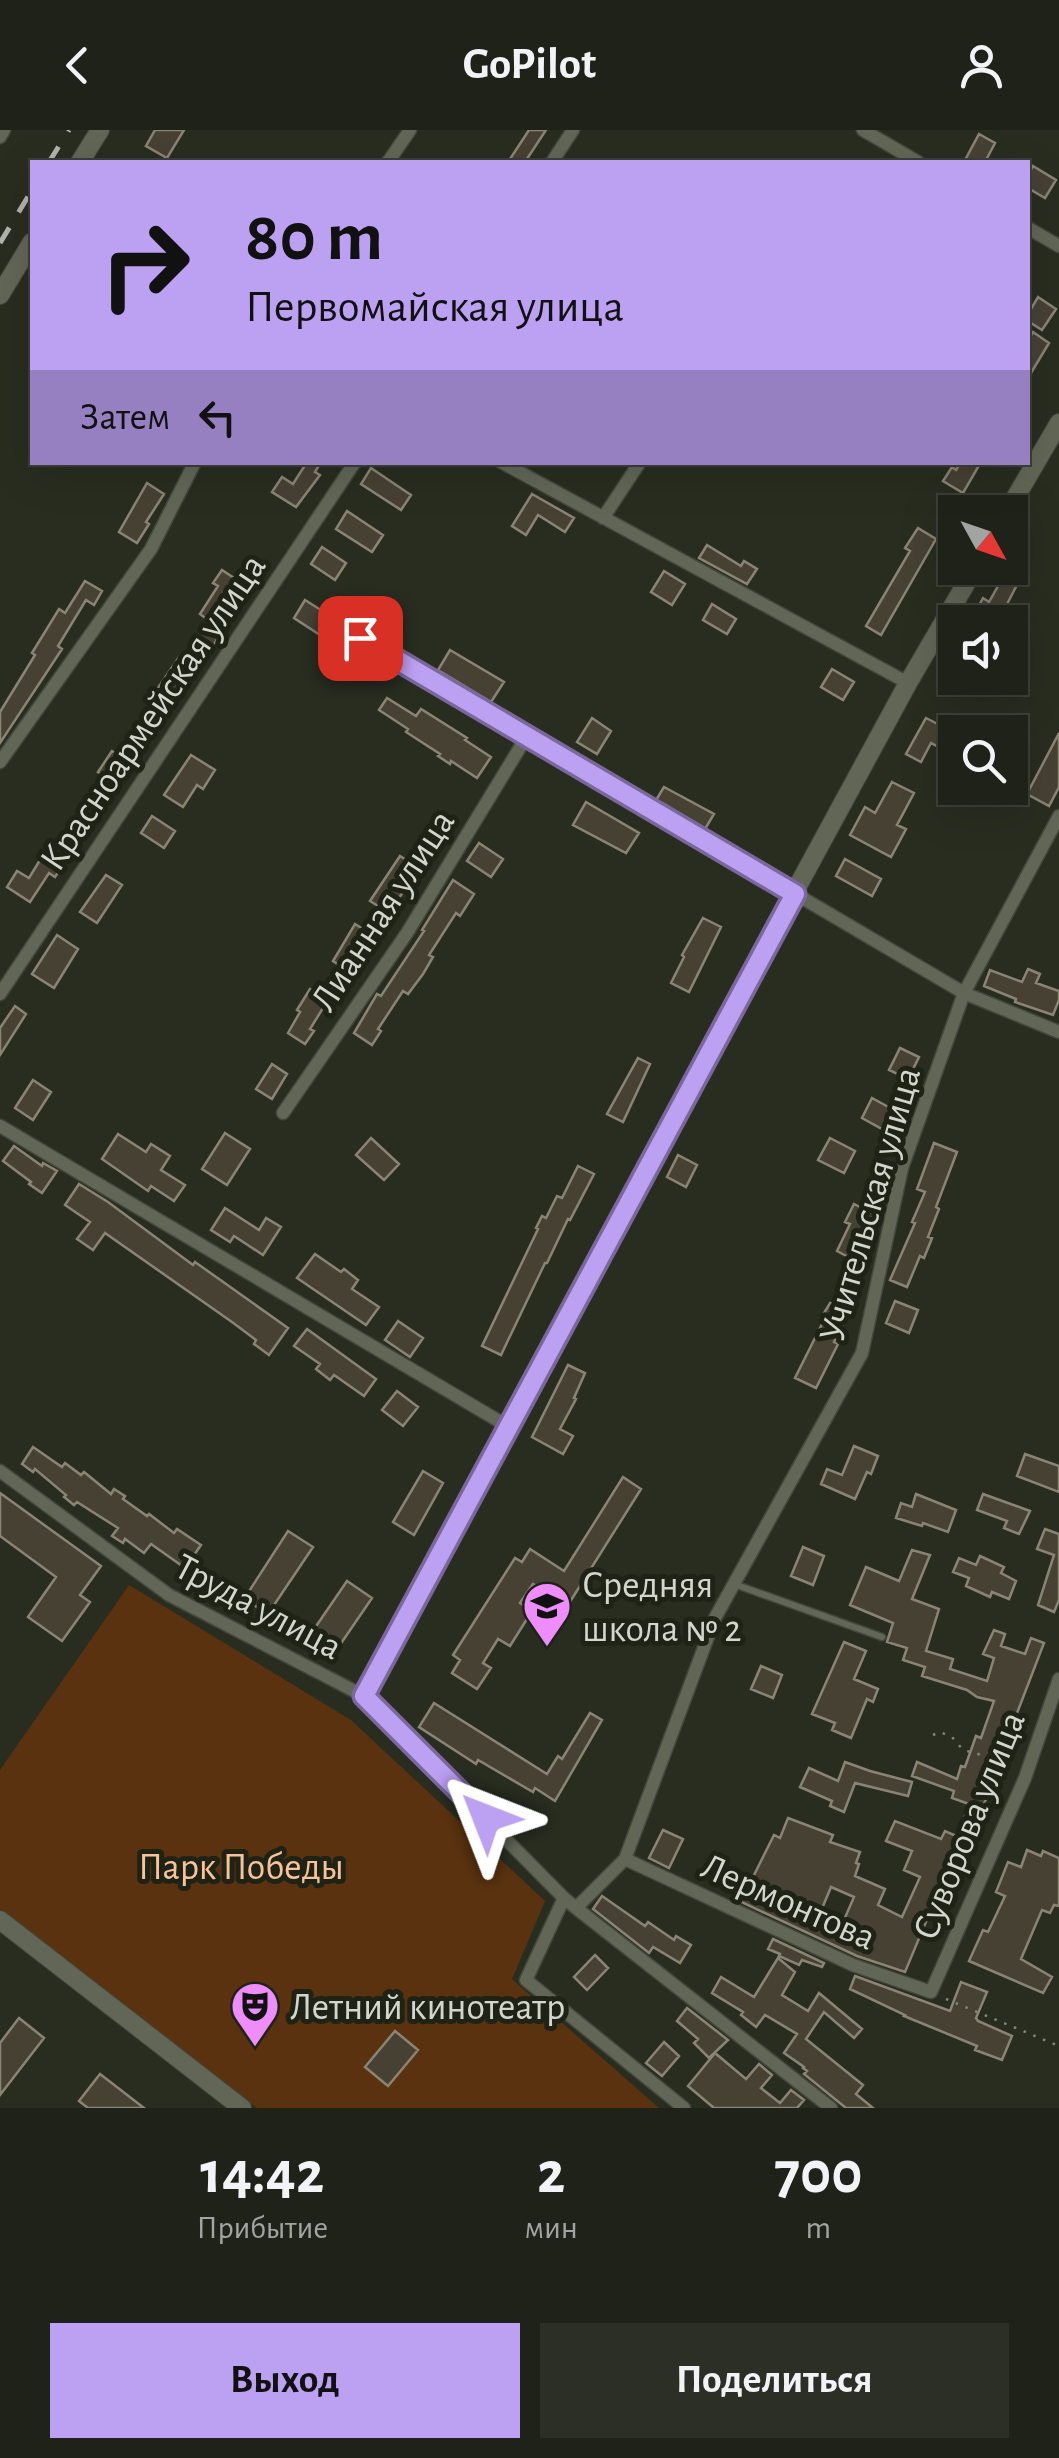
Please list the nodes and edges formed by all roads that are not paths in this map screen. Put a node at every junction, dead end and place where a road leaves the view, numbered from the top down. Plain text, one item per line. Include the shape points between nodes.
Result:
1 (4, 130) edge
2 (100, 130) edge
3 (410, 130) edge
4 (573, 130) edge
5 (863, 130) edge
6 (0, 137) edge
7 (81, 160) edge
8 (389, 160) edge
9 (553, 160) edge
10 (915, 160) edge
11 (1030, 229) edge
12 (30, 245) edge
13 (1059, 246) edge
14 (0, 296) edge
15 (1059, 423) edge
16 (193, 465) edge
17 (353, 465) edge
18 (506, 465) edge
19 (638, 465) edge
20 (1017, 495) edge
21 (603, 518) junction
22 (965, 585) edge
23 (360, 638) dead end
24 (908, 683) junction
25 (527, 736) junction
26 (0, 762) edge
27 (1059, 816) edge
28 (795, 894) junction
29 (964, 993) junction
30 (0, 994) edge
31 (1059, 1032) edge
32 (283, 1114) dead end
33 (0, 1126) edge
34 (509, 1426) junction
35 (0, 1471) edge
36 (734, 1584) junction
37 (882, 1637) dead end
38 (1059, 1678) edge
39 (364, 1696) junction
40 (625, 1860) junction
41 (564, 1898) junction
42 (576, 1908) junction
43 (0, 1920) edge
44 (931, 1992) joint
45 (242, 2108) edge
46 (684, 2108) edge
47 (830, 2108) edge

1 - 6 street
2 - 7 street
3 - 8 street
4 - 9 street
5 - 10 street
11 - 13 street
12 - 14 street
15 - 20 street
16 - 26 street via 150,549
17 - 30 street, Красноармейская улица
18 - 21 street
19 - 21 street
21 - 24 street
22 - 24 street
23 - 25 street
24 - 28 street
25 - 28 street
25 - 32 street, Лианная улица via 408,933
27 - 29 street, Учительская улица
28 - 29 street
28 - 34 street
29 - 31 street
29 - 36 street, Учительская улица via 902,1168 862,1353
33 - 34 street
34 - 39 street
35 - 39 street, Труда улица via 169,1595
36 - 37 lane
36 - 40 street, Учительская улица via 715,1618
38 - 44 street, Суворова улица via 1024,1778
39 - 41 street, Труда улица
40 - 42 street, Учительская улица
40 - 44 street, Лермонтова via 853,1965
41 - 42 street
41 - 46 street via 526,1980
42 - 47 street
43 - 45 street

